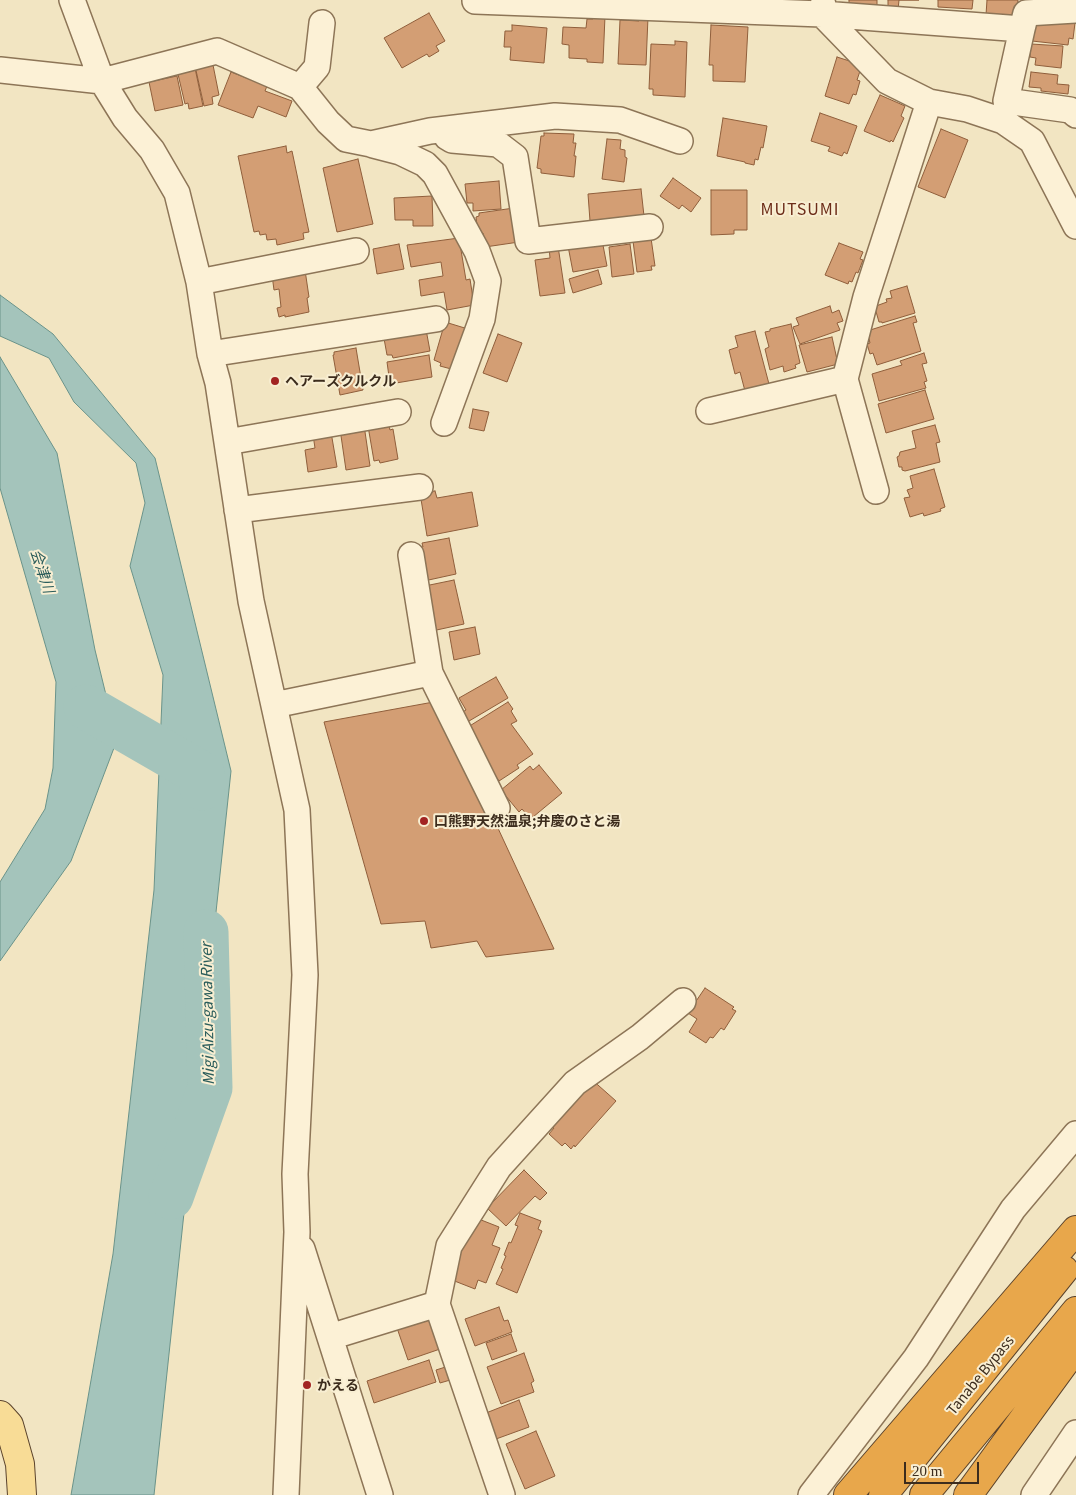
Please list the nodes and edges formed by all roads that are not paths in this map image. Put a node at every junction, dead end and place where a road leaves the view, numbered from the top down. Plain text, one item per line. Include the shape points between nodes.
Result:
1 (72, 0) edge
2 (475, 0) edge
3 (822, 7) edge
4 (1076, 10) edge
5 (322, 23) dead end
6 (1022, 29) junction
7 (0, 70) edge
8 (102, 81) junction
9 (300, 87) junction
10 (929, 102) junction
11 (1076, 115) edge
12 (430, 131) junction
13 (680, 141) dead end
14 (371, 144) junction
15 (1076, 226) edge
16 (650, 227) dead end
17 (356, 251) dead end
18 (198, 282) junction
19 (436, 319) dead end
20 (210, 354) junction
21 (845, 379) junction
22 (709, 411) dead end
23 (398, 412) dead end
24 (444, 424) dead end
25 (227, 442) junction
26 (420, 487) dead end
27 (876, 491) dead end
28 (237, 510) junction
29 (411, 555) dead end
30 (430, 673) junction
31 (274, 705) junction
32 (497, 808) dead end
33 (683, 1001) dead end
34 (1076, 1134) edge
35 (1076, 1230) edge
36 (297, 1232) junction
37 (1076, 1254) edge
38 (437, 1304) junction
39 (1076, 1311) edge
40 (330, 1337) junction
41 (1076, 1347) edge
42 (0, 1415) edge
43 (1076, 1433) edge
44 (22, 1495) edge
45 (286, 1495) edge
46 (380, 1495) edge
47 (502, 1495) edge
48 (811, 1495) edge
49 (848, 1495) edge
50 (883, 1495) edge
51 (924, 1495) edge
52 (968, 1495) edge
53 (1034, 1495) edge

1 - 8 street
2 - 3 street
3 - 6 street
3 - 10 street via 887,81
4 - 6 street via 1026,12
5 - 9 street via 317,67
6 - 11 street via 1006,101 1070,110
7 - 8 street
8 - 9 street via 217,51
8 - 18 street via 125,118 152,150 176,193
9 - 14 street via 346,139
10 - 15 street via 967,109 1003,121 1032,141
10 - 21 street via 866,297
12 - 13 street via 555,116 620,120
12 - 14 street
12 - 16 street via 452,140 498,144 515,157 528,241
14 - 24 street via 400,152 426,164 436,174 477,251 488,281 482,319
17 - 18 street
18 - 20 street
19 - 20 street
20 - 25 street
21 - 22 street
21 - 27 street
23 - 25 street
25 - 28 street
26 - 28 street
28 - 31 street via 251,601
29 - 30 street
30 - 31 street
30 - 32 street
31 - 36 street via 297,810 305,965 295,1174
33 - 38 street via 640,1037 575,1083 499,1167 449,1246
34 - 48 street via 1013,1209 916,1358
35 - 49 highway
36 - 40 street
36 - 45 street
37 - 50 highway, Tanabe Bypass
38 - 40 street
38 - 47 street
39 - 51 highway
40 - 46 street
41 - 52 highway
42 - 44 main road via 9,1425 20,1464
43 - 53 street

